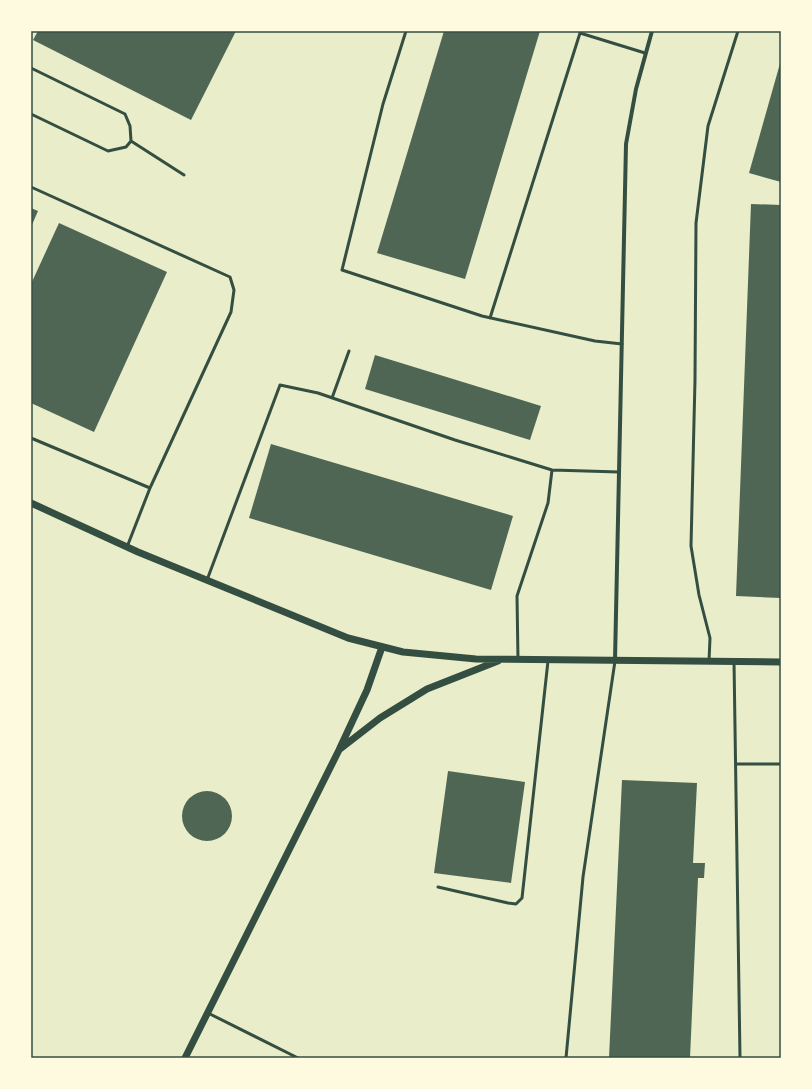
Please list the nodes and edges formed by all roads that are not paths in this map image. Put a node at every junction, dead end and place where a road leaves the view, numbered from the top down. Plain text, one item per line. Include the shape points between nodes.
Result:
1 (406, 31) edge
2 (652, 31) edge
3 (738, 31) edge
4 (645, 54) junction
5 (31, 68) edge
6 (31, 114) edge
7 (131, 141) junction
8 (184, 176) dead end
9 (31, 187) edge
10 (490, 318) junction
11 (622, 344) junction
12 (349, 351) dead end
13 (332, 398) junction
14 (31, 438) edge
15 (552, 470) junction
16 (619, 472) junction
17 (150, 488) junction
18 (31, 503) edge
19 (127, 547) junction
20 (207, 581) junction
21 (382, 647) junction
22 (501, 660) junction
23 (518, 660) junction
24 (548, 660) junction
25 (615, 661) junction
26 (709, 661) junction
27 (734, 661) junction
28 (781, 662) edge
29 (338, 750) junction
30 (736, 764) junction
31 (781, 764) edge
32 (438, 888) dead end
33 (207, 1013) junction
34 (294, 1057) edge
35 (185, 1058) edge
36 (298, 1058) edge
37 (566, 1058) edge
38 (740, 1058) edge

1 - 10 lane via 383,104 342,270
2 - 4 street
3 - 26 lane via 708,126 696,223 696,380 691,546 698,595 710,638
4 - 10 lane via 580,33
4 - 11 street via 626,144
5 - 7 lane via 125,114 131,131
6 - 7 lane via 108,151 126,147
7 - 8 lane
9 - 17 lane via 230,277 234,290 231,312
10 - 11 lane via 595,341
11 - 16 street
12 - 13 lane
13 - 15 lane
13 - 20 lane via 280,385
14 - 17 lane
15 - 16 lane
15 - 23 lane via 548,503 517,596
16 - 25 street
17 - 19 lane
18 - 19 street
19 - 20 street
20 - 21 street via 348,638
21 - 22 street via 403,652
21 - 29 street via 367,690
22 - 23 street
22 - 29 street via 427,689 380,718
23 - 24 street
24 - 25 street
24 - 32 lane via 522,898 516,904
25 - 26 street
25 - 37 lane via 583,877
26 - 27 street
27 - 28 street
27 - 30 lane
29 - 33 street
30 - 31 lane
30 - 38 lane
33 - 34 lane
33 - 35 street
34 - 36 lane

